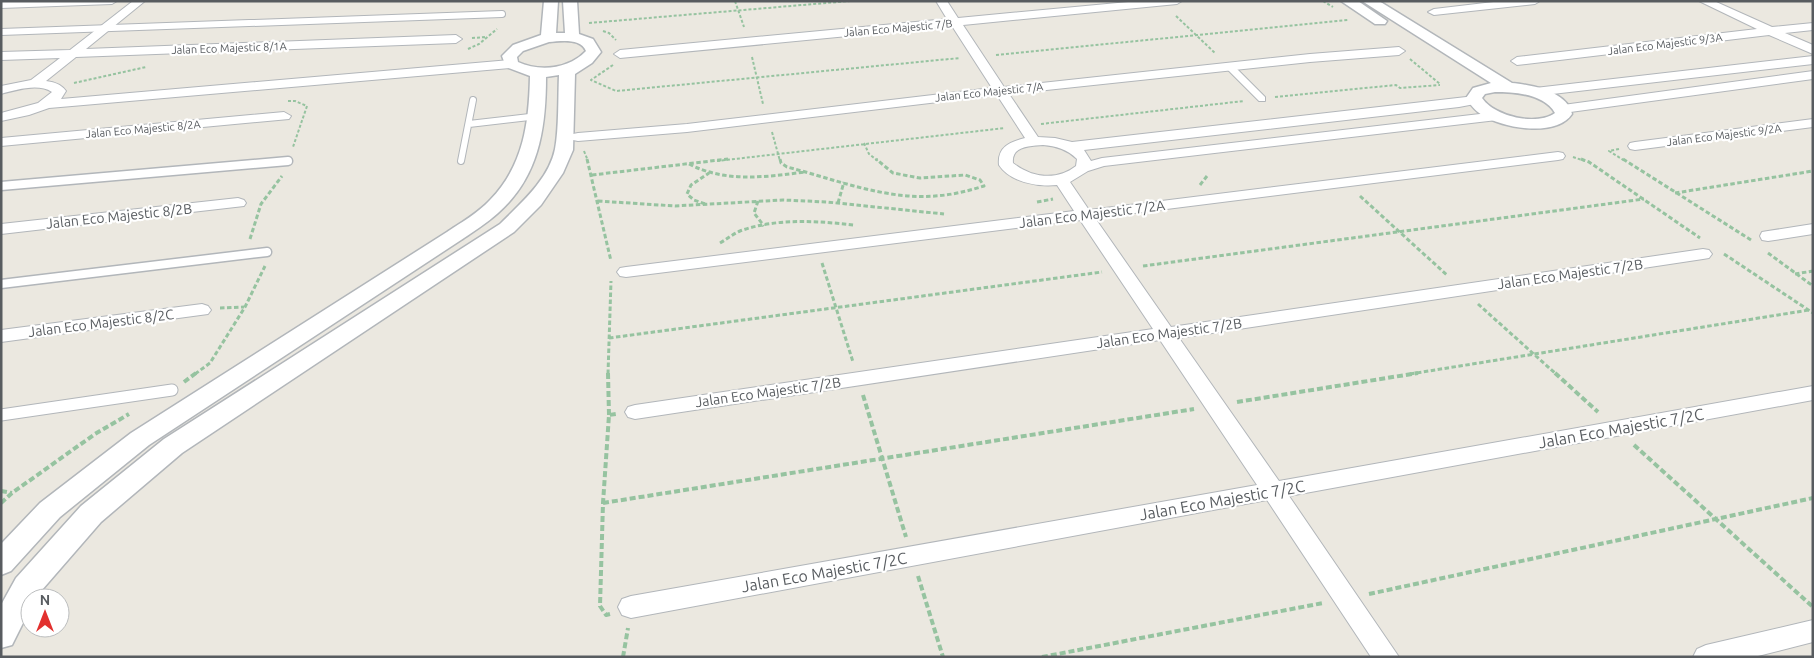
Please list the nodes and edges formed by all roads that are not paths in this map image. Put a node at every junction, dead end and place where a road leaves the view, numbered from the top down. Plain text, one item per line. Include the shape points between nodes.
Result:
1 (112, 1) edge
2 (140, 1) edge
3 (551, 1) edge
4 (570, 1) edge
5 (941, 1) edge
6 (1177, 1) edge
7 (1348, 1) edge
8 (1369, 1) edge
9 (1535, 1) edge
10 (1704, 1) edge
11 (1163, 2) edge
12 (1, 5) edge
13 (1434, 12) dead end
14 (502, 14) dead end
15 (955, 23) junction
16 (1813, 26) edge
17 (106, 28) junction
18 (1771, 31) junction
19 (1, 32) edge
20 (548, 38) junction
21 (572, 38) junction
22 (456, 39) dead end
23 (1813, 50) edge
24 (1400, 51) dead end
25 (75, 53) junction
26 (620, 54) dead end
27 (1, 56) edge
28 (511, 58) junction
29 (1813, 60) edge
30 (1517, 61) dead end
31 (573, 66) junction
32 (1230, 67) junction
33 (538, 72) junction
34 (1813, 75) edge
35 (34, 84) junction
36 (1471, 86) junction
37 (1507, 87) junction
38 (1, 90) edge
39 (59, 91) junction
40 (1001, 91) junction
41 (1535, 92) junction
42 (1262, 99) road end
43 (473, 100) dead end
44 (46, 104) junction
45 (1563, 109) junction
46 (284, 116) dead end
47 (538, 116) junction
48 (1497, 116) junction
49 (1, 117) edge
50 (1813, 123) edge
51 (469, 124) junction
52 (578, 137) dead end
53 (1034, 141) junction
54 (1, 142) edge
55 (1635, 146) road end
56 (1070, 147) junction
57 (1558, 156) road end
58 (288, 160) dead end
59 (461, 161) dead end
60 (1084, 168) junction
61 (1, 186) edge
62 (1066, 188) junction
63 (238, 203) dead end
64 (1084, 215) junction
65 (1, 229) edge
66 (1813, 229) edge
67 (1763, 243) road end
68 (1710, 249) road end
69 (268, 252) dead end
70 (619, 274) road end
71 (1, 284) edge
72 (202, 310) dead end
73 (1166, 333) junction
74 (1, 336) edge
75 (172, 390) dead end
76 (1813, 393) edge
77 (635, 412) road end
78 (1, 415) edge
79 (1273, 491) junction
80 (1, 563) edge
81 (632, 607) road end
82 (1813, 630) edge
83 (1, 635) edge
84 (1386, 657) edge
85 (1706, 657) edge

1 - 12 street
2 - 17 street
3 - 20 street
4 - 21 street
5 - 15 street
6 - 11 street, Jalan Eco Majestic 7/B
7 - 36 street via 1420,45
8 - 37 street
9 - 13 street
10 - 18 street
11 - 15 street, Jalan Eco Majestic 7/B
14 - 17 lane
15 - 26 street, Jalan Eco Majestic 7/B
15 - 40 street
16 - 18 street, Jalan Eco Majestic 9/3A
17 - 19 lane
17 - 25 street
18 - 23 street
18 - 30 street, Jalan Eco Majestic 9/3A
20 - 21 street
20 - 28 street via 527,44
21 - 31 street via 594,47 594,52 584,62
22 - 25 street, Jalan Eco Majestic 8/1A
24 - 32 street, Jalan Eco Majestic 7/A
25 - 27 street, Jalan Eco Majestic 8/1A
25 - 35 street
28 - 33 street via 517,68
28 - 39 street
28 - 44 street
29 - 41 street
31 - 33 street
31 - 83 street via 567,73 564,150 554,173 534,202 507,228 173,446 91,514 26,587
32 - 40 street, Jalan Eco Majestic 7/A
32 - 42 street
33 - 47 street
34 - 45 street
35 - 38 street
35 - 39 street via 52,85
36 - 37 street
36 - 48 street via 1480,107
36 - 56 street via 1459,104
37 - 41 street
39 - 44 street
40 - 52 street, Jalan Eco Majestic 7/A via 687,128
40 - 53 street
41 - 45 street
43 - 51 lane
44 - 49 street
45 - 48 street via 1560,119 1552,122 1526,123
46 - 54 street, Jalan Eco Majestic 8/2A
47 - 51 lane
47 - 80 street via 530,158 497,204 454,236 140,439 50,510
48 - 60 street via 1102,162
50 - 55 street, Jalan Eco Majestic 9/2A
51 - 59 lane
53 - 56 street
53 - 62 street via 1006,152 1006,164 1021,176
56 - 60 street via 1082,154
57 - 64 street, Jalan Eco Majestic 7/2A
58 - 61 lane
60 - 62 street
62 - 64 street
63 - 65 street, Jalan Eco Majestic 8/2B
64 - 70 street, Jalan Eco Majestic 7/2A
64 - 73 street
66 - 67 street
68 - 73 street, Jalan Eco Majestic 7/2B via 1463,290
69 - 71 lane
72 - 74 street, Jalan Eco Majestic 8/2C
73 - 77 street, Jalan Eco Majestic 7/2B
73 - 79 street
75 - 78 lane
76 - 79 street, Jalan Eco Majestic 7/2C
79 - 81 street, Jalan Eco Majestic 7/2C
79 - 84 street
82 - 85 street

